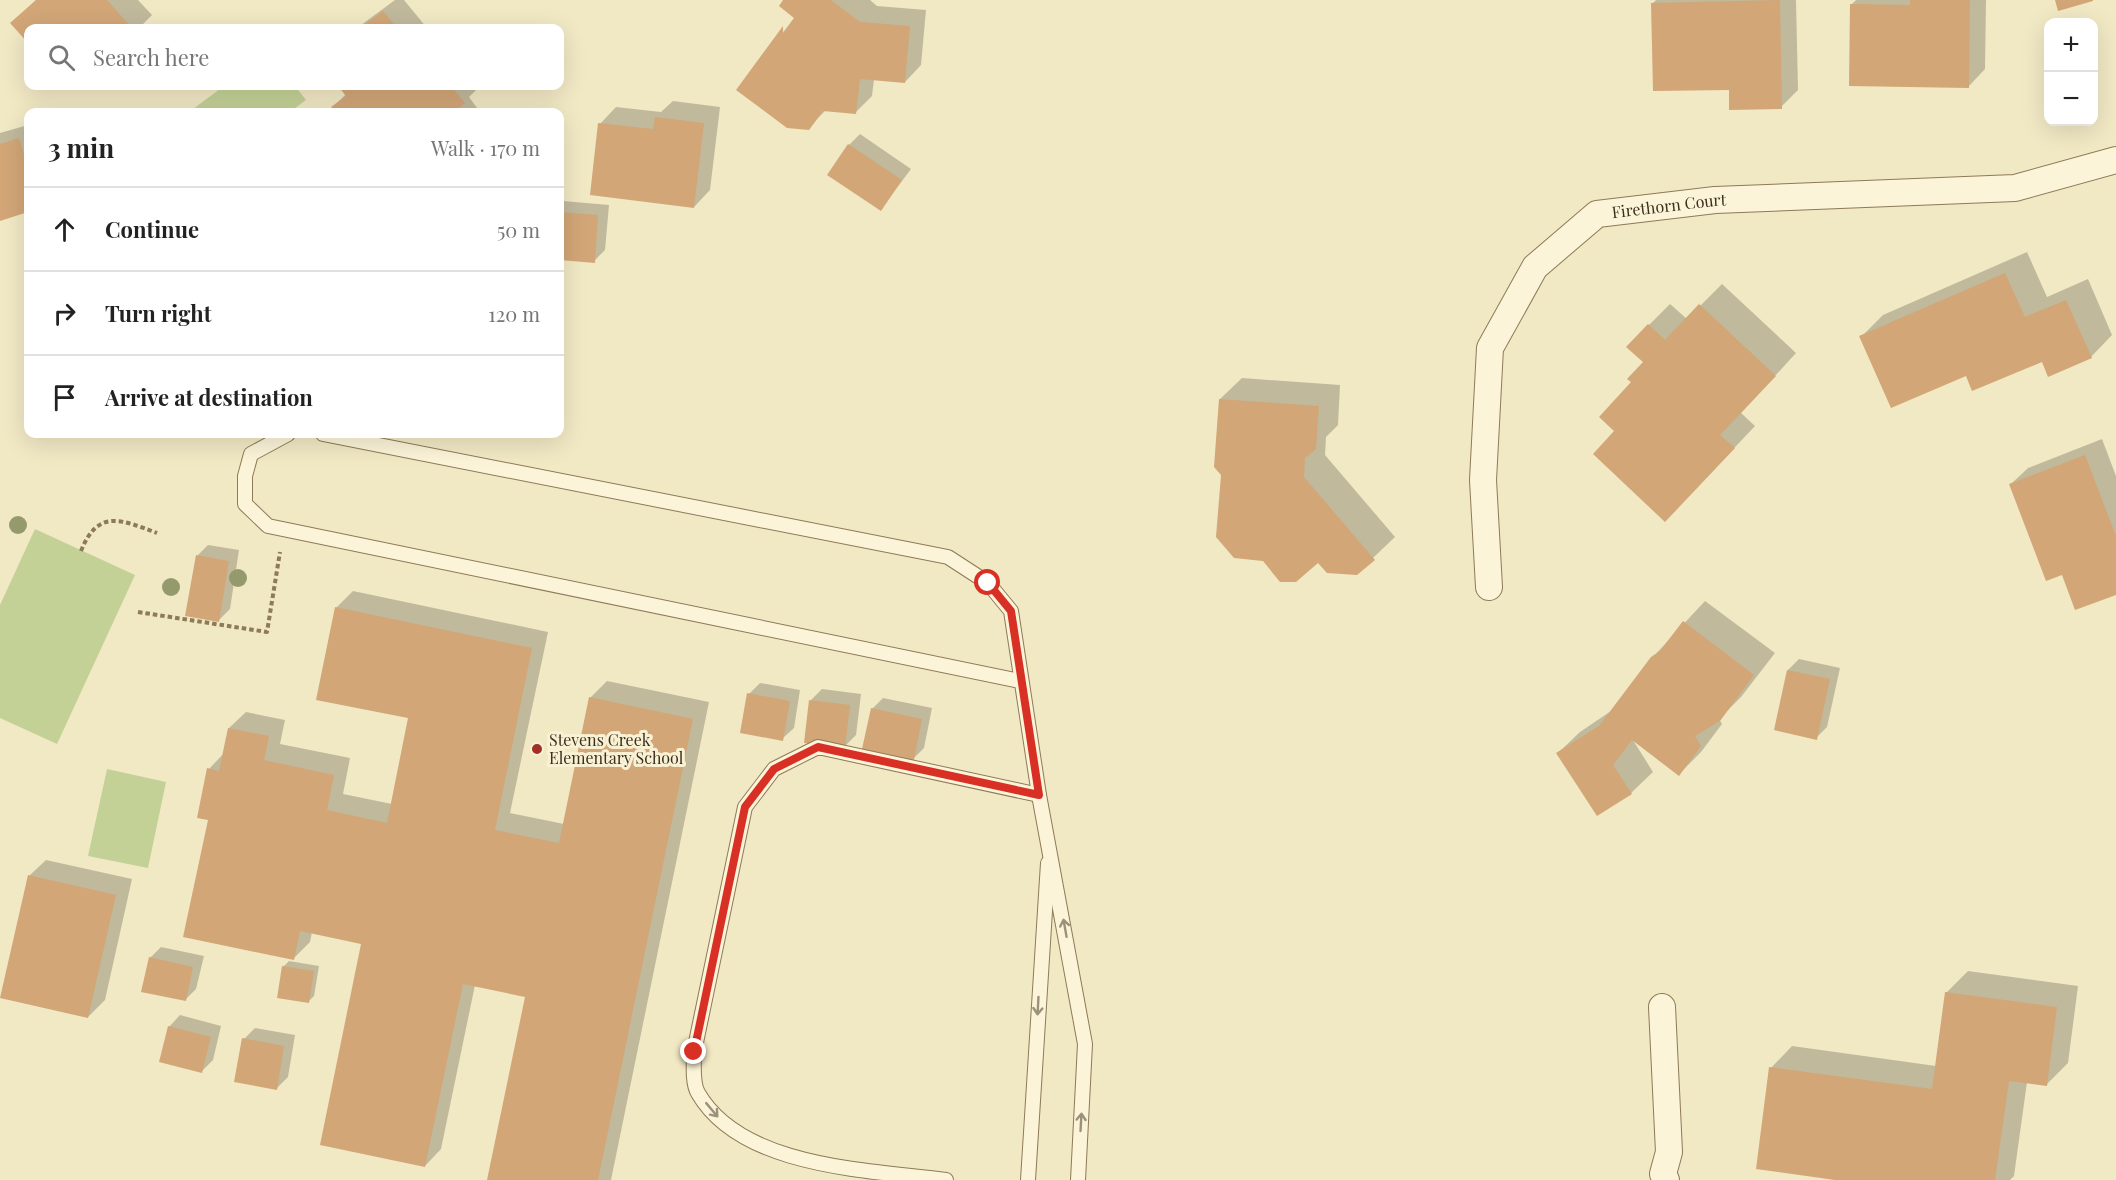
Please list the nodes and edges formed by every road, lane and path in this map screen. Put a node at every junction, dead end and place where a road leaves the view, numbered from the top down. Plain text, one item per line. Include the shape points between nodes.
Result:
1 (2116, 160) edge
2 (281, 438) edge
3 (342, 438) edge
4 (283, 529) junction
5 (157, 533) dead end
6 (81, 550) dead end
7 (1489, 587) dead end
8 (138, 612) dead end
9 (1020, 681) junction
10 (1039, 795) junction
11 (1050, 842) junction
12 (1662, 1007) dead end
13 (946, 1180) edge
14 (1028, 1180) edge
15 (1078, 1180) edge
16 (1666, 1180) edge

1 - 7 street, Firethorn Court via 2015,188 1715,200 1597,214 1535,267 1490,348 1483,480
2 - 4 lane via 251,454 245,476 245,504 268,526
3 - 9 lane via 948,557 988,583 1011,611
4 - 8 path via 267,632
4 - 9 lane
5 - 6 path via 109,520 93,528
9 - 10 lane
10 - 11 lane
10 -> 13 lane via 818,747 774,769 745,807 694,1052 696,1091 723,1124 760,1145 820,1164
11 -> 14 lane
15 -> 11 lane via 1085,1044
12 - 16 street via 1669,1152 1663,1174

